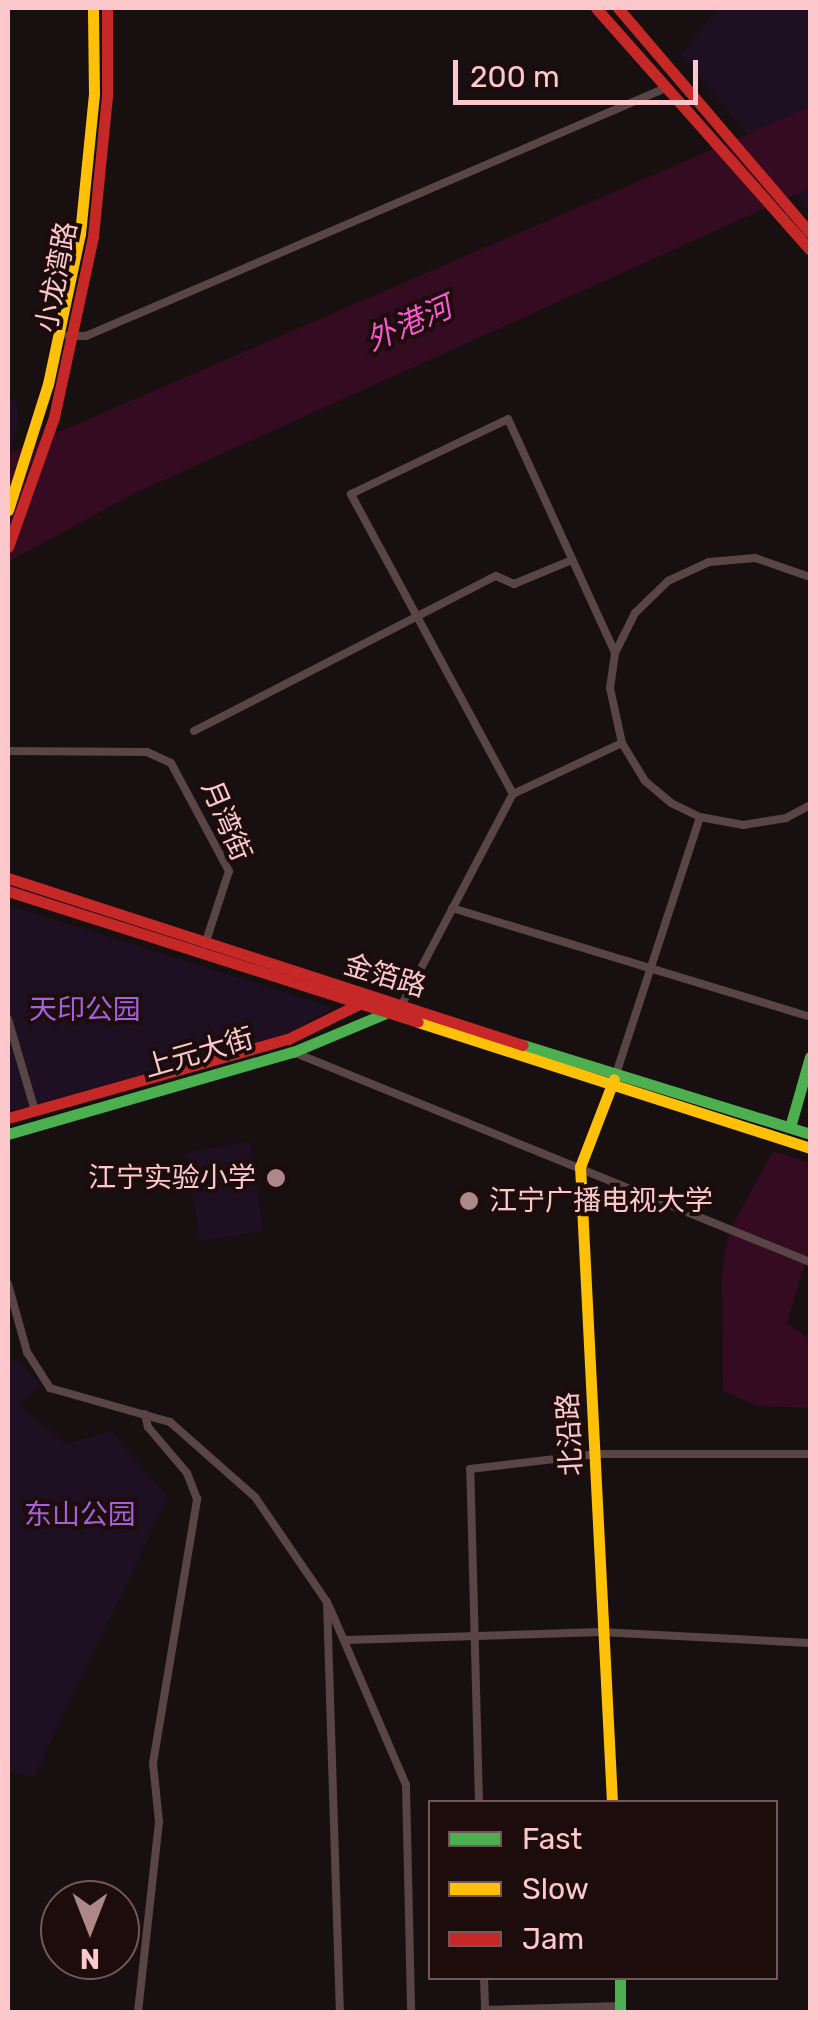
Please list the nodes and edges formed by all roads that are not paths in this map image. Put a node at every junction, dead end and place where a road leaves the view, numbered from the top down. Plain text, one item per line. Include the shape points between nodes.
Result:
1 (94, 8) edge
2 (107, 8) edge
3 (596, 8) edge
4 (618, 8) edge
5 (668, 87) junction
6 (800, 227) edge
7 (810, 250) edge
8 (65, 335) junction
9 (54, 386) junction
10 (8, 510) edge
11 (8, 548) edge
12 (572, 560) junction
13 (810, 577) edge
14 (417, 617) junction
15 (615, 653) junction
16 (194, 731) dead end
17 (622, 743) junction
18 (8, 751) edge
19 (513, 794) junction
20 (810, 805) edge
21 (700, 817) junction
22 (8, 878) edge
23 (8, 890) edge
24 (452, 908) junction
25 (205, 944) junction
26 (653, 966) junction
27 (375, 1000) junction
28 (353, 1006) junction
29 (400, 1008) junction
30 (382, 1016) junction
31 (810, 1017) edge
32 (8, 1019) edge
33 (293, 1052) junction
34 (810, 1057) edge
35 (614, 1077) junction
36 (35, 1110) junction
37 (749, 1117) junction
38 (8, 1118) edge
39 (39, 1124) junction
40 (790, 1128) junction
41 (8, 1134) edge
42 (810, 1134) edge
43 (810, 1148) edge
44 (580, 1167) junction
45 (810, 1261) edge
46 (8, 1284) edge
47 (145, 1414) junction
48 (598, 1454) junction
49 (810, 1454) edge
50 (327, 1602) junction
51 (600, 1632) junction
52 (474, 1638) junction
53 (346, 1640) junction
54 (810, 1643) edge
55 (479, 1800) edge
56 (612, 1800) edge
57 (484, 1980) edge
58 (620, 1980) edge
59 (620, 2010) edge
60 (138, 2012) edge
61 (340, 2012) edge
62 (411, 2012) edge

1 - 8 main road, 小龙湾路 via 94,94
2 - 8 main road, 小龙湾路 via 108,95 93,236
3 - 5 main road
4 - 6 main road
5 - 6 main road
5 - 8 street
6 - 7 main road
8 - 9 main road, 小龙湾路
9 - 10 main road, 小龙湾路
9 - 11 main road, 小龙湾路
12 - 14 street via 514,584 496,576
12 - 14 street via 508,419 351,494
12 - 15 street
13 - 15 street via 755,558 709,562 668,581 635,612
14 - 16 street
14 - 19 street
15 - 17 street via 610,688
17 - 19 street
17 - 21 street via 645,782
18 - 25 street, 月湾街 via 147,752 171,763 228,871
19 - 24 street
20 - 21 street via 786,818 743,824
21 - 26 street
22 - 25 main road, 金箔路
23 - 28 main road, 金箔路
24 - 26 street
24 - 29 street
25 - 27 main road, 金箔路
26 - 31 street
26 - 35 street
27 - 28 main road, 上元大街
27 - 29 main road, 金箔路
28 - 30 main road, 金箔路
28 - 36 main road, 上元大街 via 288,1040
29 - 30 main road, 上元大街
29 - 35 main road, 金箔路
30 - 33 main road, 上元大街
30 - 35 main road, 金箔路
32 - 36 street
33 - 39 main road, 上元大街
33 - 44 street
34 - 40 main road
35 - 37 main road, 金箔路
35 - 44 main road, 北沿路
36 - 38 main road, 上元大街
36 - 39 street
37 - 40 main road
37 - 43 main road
39 - 41 main road, 上元大街
40 - 42 main road
44 - 45 street
44 - 48 main road, 北沿路
46 - 47 street via 28,1352 50,1388
47 - 50 street via 170,1422 255,1497
47 - 60 street via 148,1427 187,1473 197,1500 153,1763 159,1822
48 - 49 street
48 - 51 main road, 北沿路
48 - 52 street via 470,1468
50 - 53 street
50 - 61 street
51 - 52 street
51 - 54 street
51 - 56 main road, 北沿路
52 - 53 street
52 - 55 street
53 - 62 street via 406,1785
57 - 59 street via 485,2010
58 - 59 main road

